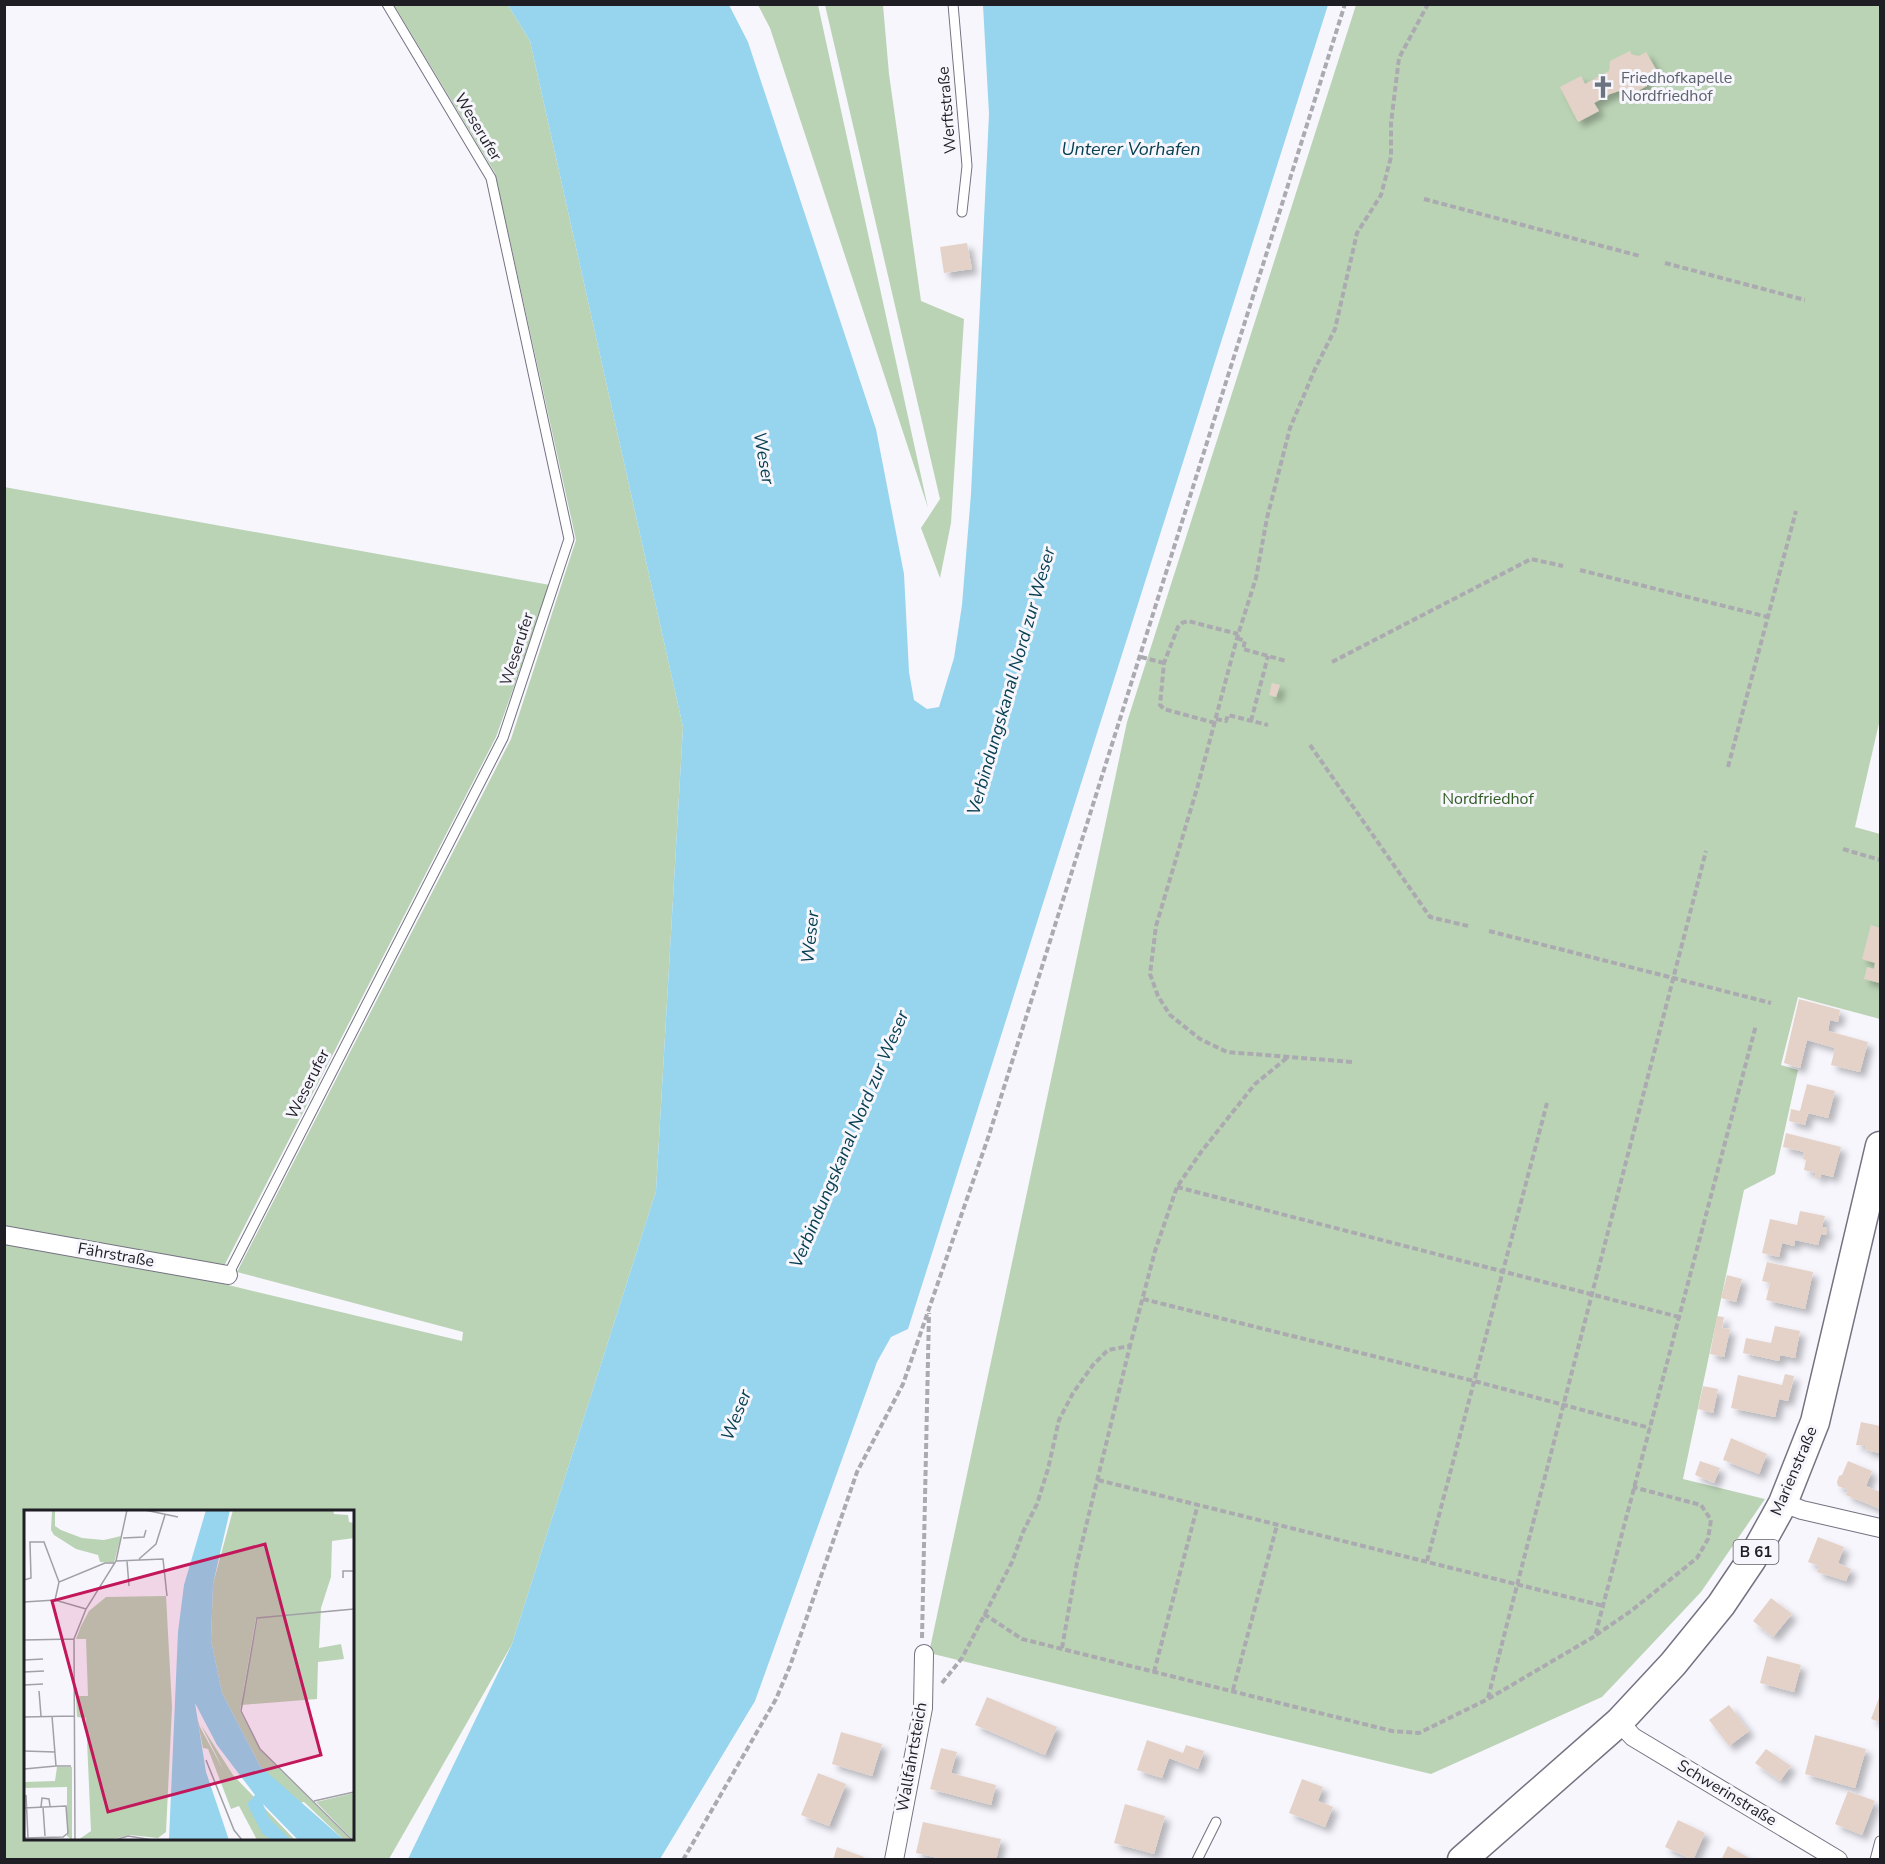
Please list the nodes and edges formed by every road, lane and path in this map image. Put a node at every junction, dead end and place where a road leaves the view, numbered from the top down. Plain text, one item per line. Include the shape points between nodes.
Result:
1 (387, 4) edge
2 (953, 4) edge
3 (1345, 4) edge
4 (1428, 4) edge
5 (1424, 199) dead end
6 (962, 212) dead end
7 (1640, 256) dead end
8 (1665, 263) dead end
9 (1805, 300) dead end
10 (1796, 511) dead end
11 (1563, 566) dead end
12 (1580, 570) dead end
13 (1768, 617) junction
14 (1238, 636) junction
15 (1268, 656) junction
16 (1141, 657) junction
17 (1286, 661) dead end
18 (1332, 662) dead end
19 (1164, 663) junction
20 (1215, 721) junction
21 (1251, 721) junction
22 (1268, 725) dead end
23 (1310, 745) dead end
24 (1728, 767) dead end
25 (1842, 849) dead end
26 (1706, 851) dead end
27 (1881, 860) edge
28 (1468, 926) dead end
29 (1489, 931) dead end
30 (1673, 978) junction
31 (1771, 1003) dead end
32 (1756, 1025) dead end
33 (1289, 1057) junction
34 (1352, 1062) dead end
35 (1547, 1103) dead end
36 (1881, 1146) edge
37 (1177, 1186) junction
38 (4, 1235) edge
39 (1503, 1270) junction
40 (228, 1275) joint
41 (1592, 1294) junction
42 (1143, 1299) junction
43 (929, 1308) junction
44 (1679, 1317) junction
45 (1130, 1346) junction
46 (1474, 1381) junction
47 (1564, 1406) junction
48 (1650, 1428) junction
49 (1098, 1480) junction
50 (1633, 1487) junction
51 (1783, 1503) junction
52 (1198, 1504) junction
53 (1277, 1525) junction
54 (1881, 1528) edge
55 (1427, 1561) junction
56 (1518, 1584) junction
57 (1604, 1606) junction
58 (984, 1614) junction
59 (921, 1626) dead end
60 (1595, 1636) junction
61 (1062, 1648) junction
62 (924, 1654) dead end
63 (1154, 1672) junction
64 (1233, 1690) junction
65 (1488, 1699) junction
66 (923, 1708) junction
67 (1619, 1722) junction
68 (1216, 1822) dead end
69 (1881, 1841) edge
70 (683, 1860) edge
71 (894, 1860) edge
72 (1197, 1860) edge
73 (1462, 1860) edge
74 (1839, 1860) edge
75 (1875, 1860) edge

1 - 40 lane, Weserufer via 491,178 569,539 503,738
2 - 6 lane, Werftstraße via 967,166
3 - 16 path
4 - 14 path via 1399,58 1391,157 1381,195 1357,233 1335,329 1290,428 1256,578
5 - 7 path
8 - 9 path
10 - 13 path
11 - 18 path via 1531,559
12 - 13 path
13 - 24 path
14 - 15 path via 1245,641 1243,649
14 - 19 path via 1182,622
14 - 20 path
15 - 17 path
15 - 21 path
16 - 19 path
16 - 43 path via 989,1135
19 - 20 path via 1160,705
20 - 21 path via 1226,721 1228,715
20 - 33 path via 1156,926 1150,974 1170,1015 1200,1039 1227,1052
21 - 22 path
23 - 28 path via 1430,917
25 - 27 path
26 - 30 path
29 - 30 path
30 - 31 path
30 - 41 path
32 - 44 path
33 - 34 path
33 - 37 path via 1255,1084
35 - 39 path
36 - 51 main road, Marienstraße / B 61 via 1815,1422
37 - 39 path
37 - 42 path
38 - 40 street, Fährstraße
39 - 41 path
39 - 46 path
41 - 44 path
41 - 47 path
42 - 45 path
42 - 46 path
43 - 59 path
43 - 70 path via 903,1384 857,1472 776,1699
44 - 48 path
45 - 49 path
45 - 58 path via 1108,1350 1073,1393 1059,1420 1037,1504
46 - 47 path
46 - 55 path
47 - 48 path
47 - 56 path
48 - 50 path
49 - 52 path
49 - 61 path via 1077,1563
50 - 57 path
50 - 60 path via 1701,1505 1711,1520 1708,1539 1697,1558
51 - 54 street
51 - 67 main road, Marienstraße / B 61 via 1721,1605
52 - 53 path
52 - 63 path
53 - 55 path
53 - 64 path
55 - 56 path
56 - 57 path
56 - 65 path
57 - 60 path
58 - 61 path via 1022,1639
58 - 66 path via 962,1658
60 - 65 path
61 - 63 path
62 - 66 street, Wallfahrtsteich
63 - 64 path
64 - 65 path via 1392,1731 1419,1733
66 - 71 street, Wallfahrtsteich
67 - 73 main road, Marienstraße / B 61
67 - 74 street, Schwerinstraße via 1633,1737
68 - 72 lane
69 - 75 lane

